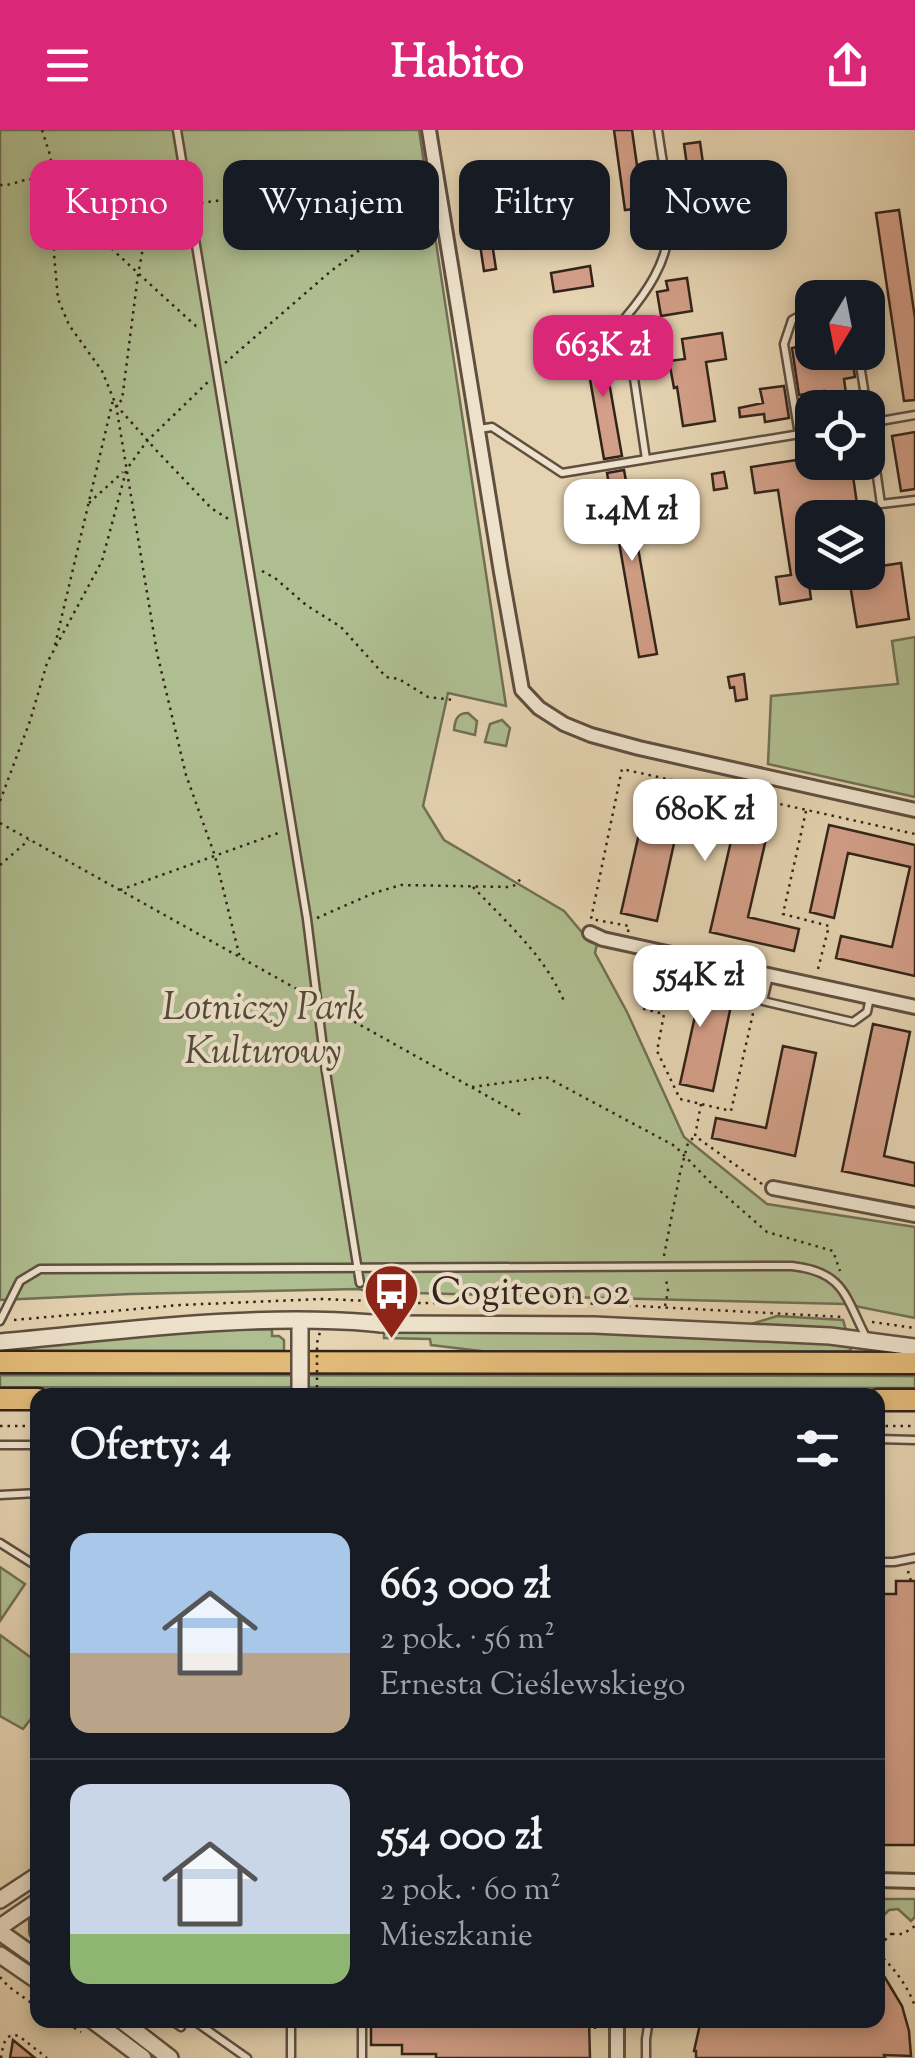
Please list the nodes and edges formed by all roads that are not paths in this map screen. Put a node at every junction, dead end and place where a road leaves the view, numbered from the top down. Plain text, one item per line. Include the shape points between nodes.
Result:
1 (177, 130) edge
2 (429, 130) edge
3 (658, 130) edge
4 (795, 318) edge
5 (795, 410) edge
6 (915, 416) edge
7 (885, 417) edge
8 (478, 429) junction
9 (795, 435) edge
10 (646, 459) junction
11 (877, 480) edge
12 (915, 500) edge
13 (915, 810) edge
14 (590, 933) dead end
15 (769, 974) junction
16 (870, 998) junction
17 (915, 1007) edge
18 (773, 1188) road end
19 (915, 1215) edge
20 (358, 1268) junction
21 (360, 1283) road end
22 (0, 1321) edge
23 (300, 1324) junction
24 (868, 1340) junction
25 (0, 1342) edge
26 (915, 1348) edge
27 (0, 1362) edge
28 (915, 1364) edge
29 (300, 1388) edge
30 (0, 1399) edge
31 (30, 1399) edge
32 (885, 1400) edge
33 (915, 1400) edge
34 (885, 1440) edge
35 (915, 1440) edge
36 (30, 1444) edge
37 (0, 1445) edge
38 (30, 1493) edge
39 (0, 1495) edge
40 (0, 1542) edge
41 (915, 1558) edge
42 (885, 1562) edge
43 (30, 1563) edge
44 (30, 1879) edge
45 (885, 1880) edge
46 (915, 1881) edge
47 (0, 1900) edge
48 (30, 1907) edge
49 (0, 1929) edge
50 (30, 1953) edge
51 (0, 1955) edge
52 (30, 1976) edge
53 (103, 2028) edge
54 (131, 2028) edge
55 (204, 2028) edge
56 (291, 2028) edge
57 (362, 2028) edge
58 (618, 2028) edge
59 (648, 2028) edge
60 (143, 2058) edge
61 (170, 2058) edge
62 (247, 2058) edge
63 (292, 2058) edge
64 (362, 2058) edge
65 (617, 2058) edge
66 (646, 2058) edge

1 - 20 lane
2 - 8 street via 429,171
3 - 10 lane via 669,242 645,294 625,318
4 - 5 lane via 784,344
6 - 7 lane
8 - 10 lane via 492,427 562,473
8 - 13 street via 522,690 539,708 577,730 640,748
9 - 10 lane
11 - 12 lane via 881,504
14 - 15 street
15 - 16 street
15 - 16 lane via 763,1002 853,1022 867,1012
16 - 17 street
18 - 19 street
20 - 21 lane
20 - 22 lane via 40,1269 20,1281
20 - 24 lane via 806,1268 840,1288
23 - 24 street via 377,1318
23 - 25 street via 178,1326
23 - 29 street, bridge
24 - 26 street
27 - 28 main road
30 - 31 main road
32 - 33 main road
34 - 35 lane
36 - 37 lane
38 - 39 lane
40 - 43 lane
41 - 42 lane
44 - 47 street
45 - 46 street
48 - 49 street
49 - 50 street
51 - 52 street
53 - 60 street
54 - 61 street
55 - 62 lane
56 - 63 lane
57 - 64 lane
58 - 65 street
59 - 66 lane

